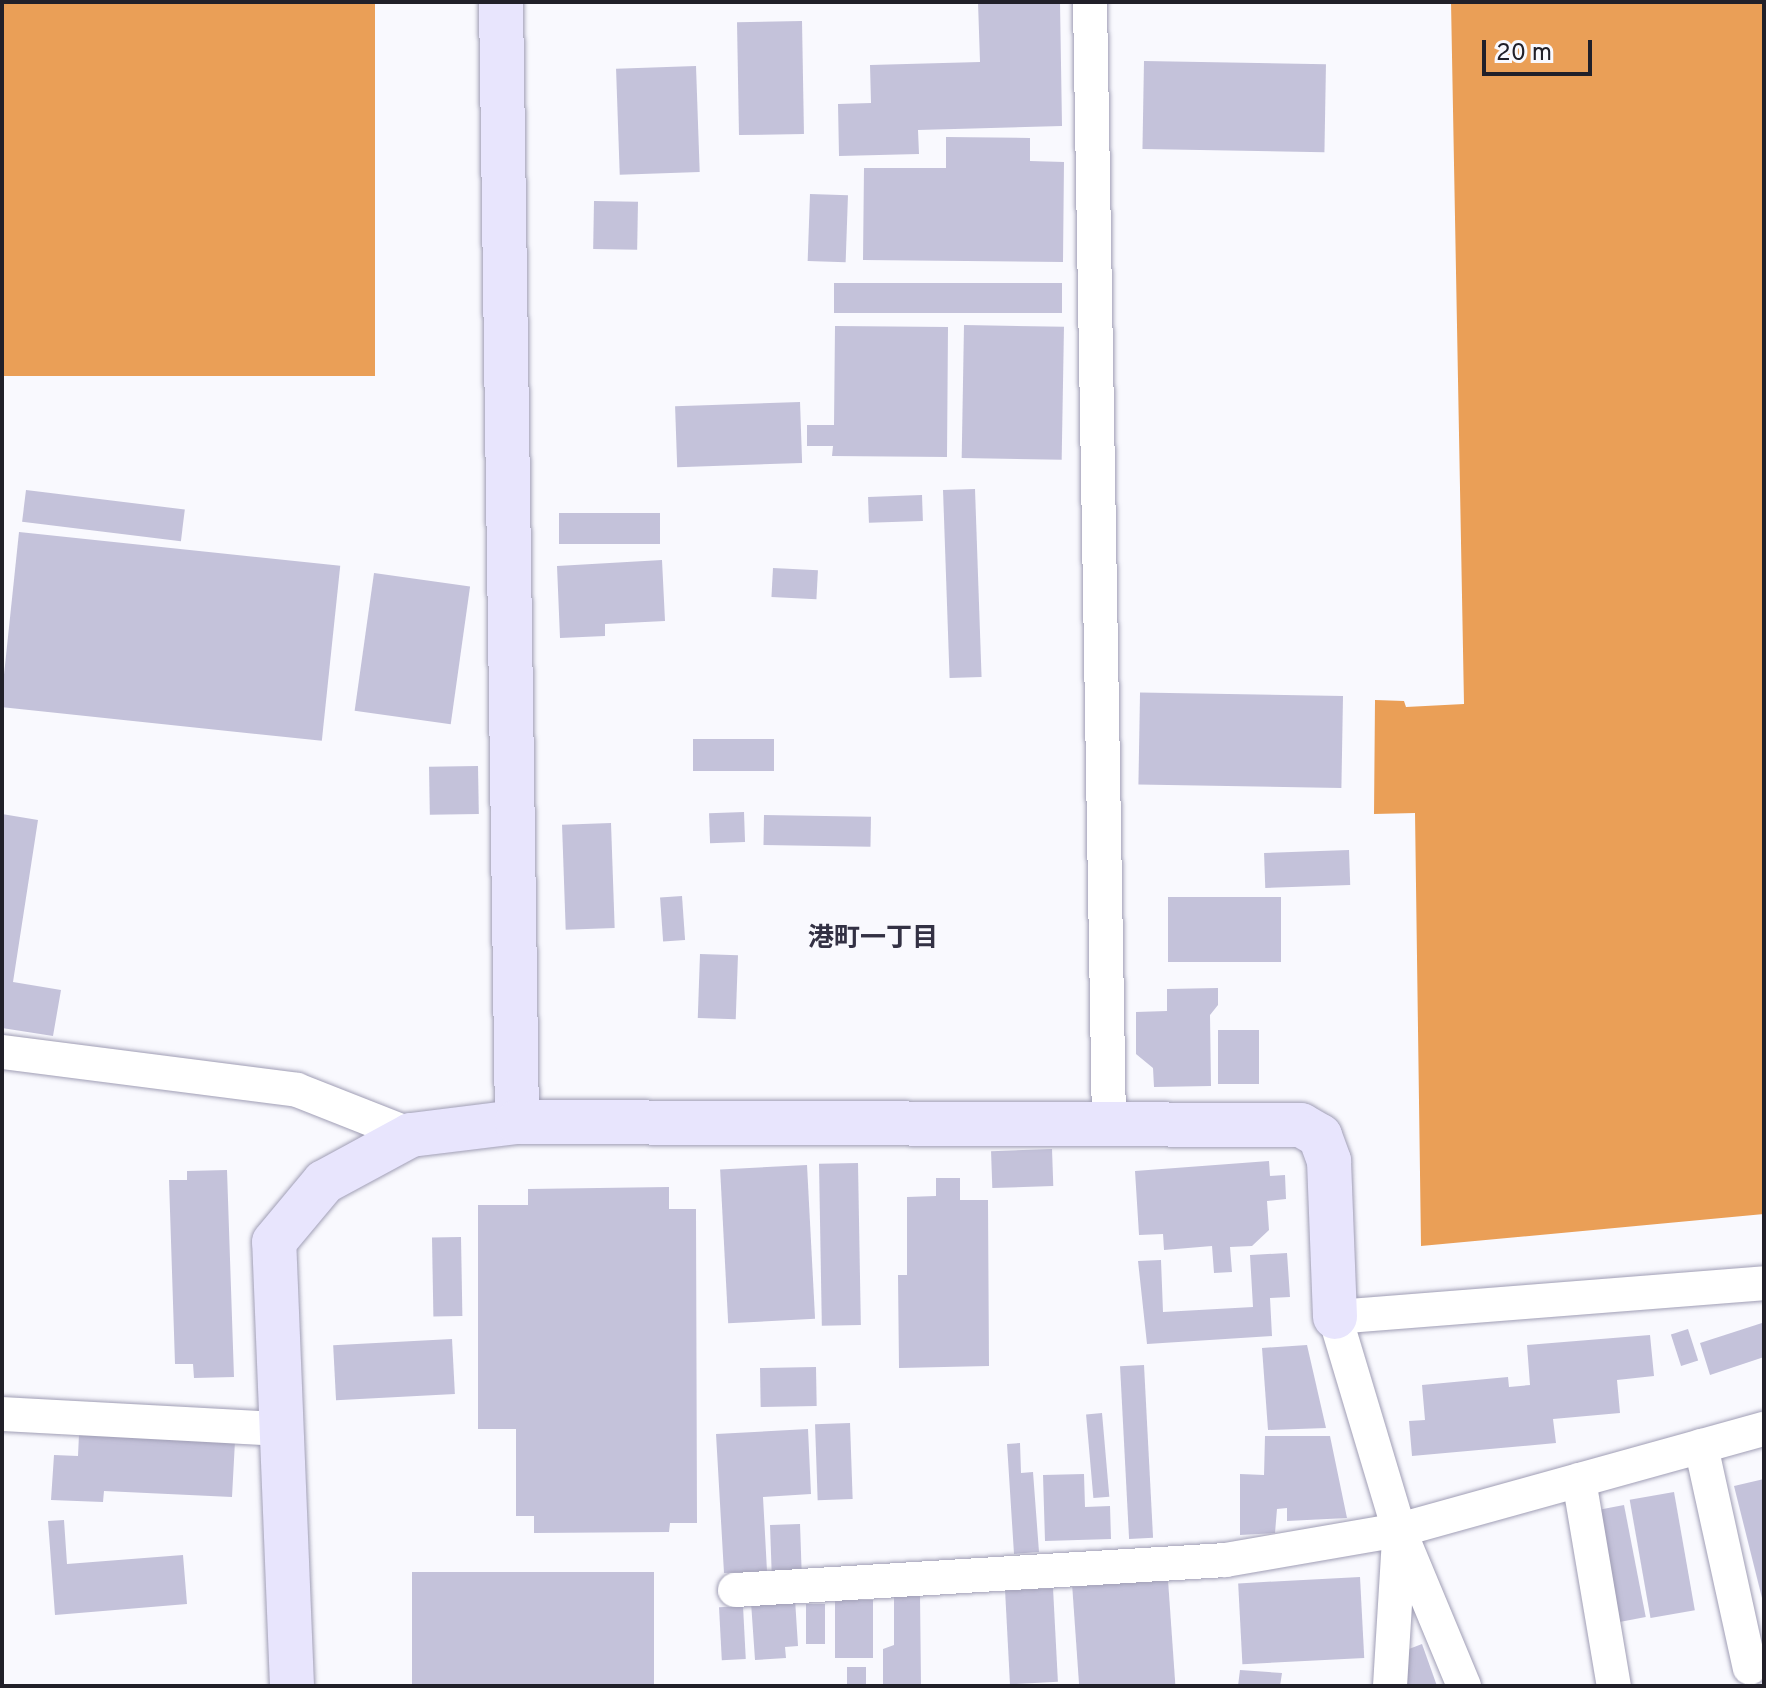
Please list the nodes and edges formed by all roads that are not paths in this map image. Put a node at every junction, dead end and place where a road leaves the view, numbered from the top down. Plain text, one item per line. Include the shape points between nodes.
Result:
1 (501, 2) edge
2 (1090, 2) edge
3 (2, 1052) edge
4 (517, 1122) junction
5 (1109, 1124) junction
6 (411, 1135) junction
7 (1764, 1283) edge
8 (1335, 1317) junction
9 (2, 1414) edge
10 (279, 1429) junction
11 (1764, 1429) edge
12 (1701, 1446) junction
13 (1579, 1480) junction
14 (1399, 1530) junction
15 (735, 1590) dead end
16 (1750, 1668) dead end
17 (292, 1686) edge
18 (1390, 1686) edge
19 (1464, 1686) edge
20 (1614, 1686) edge

1 - 4 street
2 - 5 street
3 - 6 street via 297,1090
4 - 5 street
4 - 6 street
5 - 8 street via 1301,1125 1320,1136 1329,1161
6 - 10 street via 324,1182 274,1242
7 - 8 street
8 - 14 street
9 - 10 street
10 - 17 street
11 - 12 street
12 - 13 street
12 - 16 street
13 - 14 street
13 - 20 street
14 - 15 street via 1225,1560
14 - 18 street
14 - 19 street

